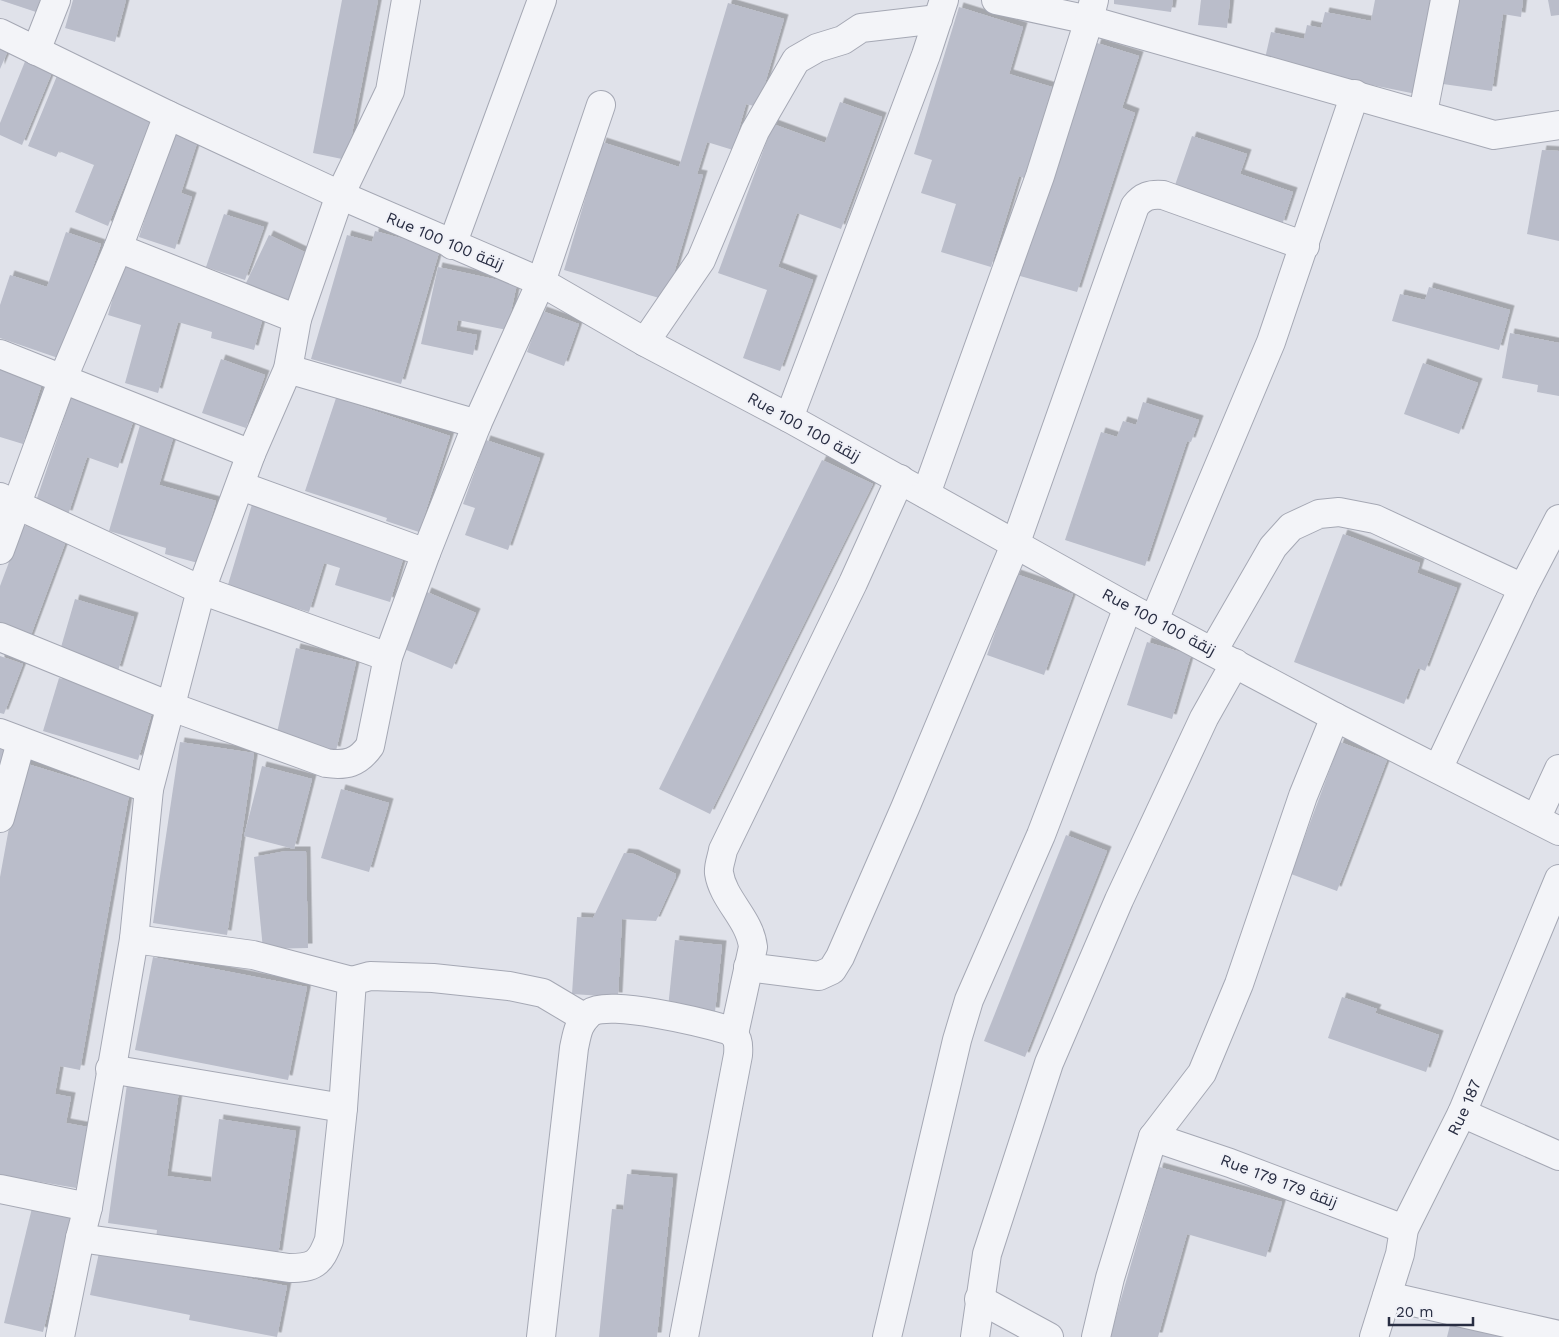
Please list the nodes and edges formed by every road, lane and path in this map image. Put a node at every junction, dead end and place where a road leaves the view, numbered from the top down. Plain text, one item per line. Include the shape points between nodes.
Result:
1 (56, 0) edge
2 (406, 0) edge
3 (542, 0) edge
4 (996, 0) edge
5 (1445, 0) edge
6 (941, 10) edge
7 (1092, 10) edge
8 (0, 33) edge
9 (36, 51) junction
10 (1355, 94) junction
11 (601, 105) dead end
12 (1423, 114) junction
13 (168, 115) junction
14 (1559, 125) edge
15 (340, 195) junction
16 (452, 245) junction
17 (1305, 246) junction
18 (118, 248) junction
19 (541, 282) junction
20 (297, 319) junction
21 (646, 342) junction
22 (0, 354) edge
23 (288, 369) junction
24 (63, 378) junction
25 (789, 418) junction
26 (477, 424) junction
27 (251, 454) junction
28 (900, 479) junction
29 (241, 486) junction
30 (926, 494) junction
31 (9, 500) edge
32 (1559, 519) edge
33 (1015, 545) junction
34 (0, 550) edge
35 (426, 553) junction
36 (1523, 588) junction
37 (201, 590) junction
38 (1128, 607) junction
39 (1154, 620) junction
40 (0, 637) edge
41 (388, 657) junction
42 (1224, 657) junction
43 (172, 707) junction
44 (1335, 717) junction
45 (11, 737) edge
46 (1438, 768) junction
47 (1559, 769) edge
48 (150, 788) junction
49 (0, 818) edge
50 (1548, 825) edge
51 (1559, 879) edge
52 (134, 939) junction
53 (748, 967) junction
54 (352, 981) junction
55 (586, 1018) junction
56 (734, 1034) junction
57 (110, 1069) junction
58 (343, 1108) junction
59 (1462, 1113) junction
60 (1153, 1136) junction
61 (1559, 1156) edge
62 (0, 1189) edge
63 (88, 1207) junction
64 (1404, 1229) junction
65 (80, 1238) junction
66 (1387, 1296) junction
67 (979, 1299) junction
68 (1521, 1332) edge
69 (1559, 1336) edge
70 (60, 1337) edge
71 (541, 1337) edge
72 (684, 1337) edge
73 (887, 1337) edge
74 (975, 1337) edge
75 (1049, 1337) edge
76 (1096, 1337) edge
77 (1374, 1337) edge

1 - 9 street
2 - 15 street via 390,91
3 - 16 street
4 - 7 street
5 - 12 street
6 - 21 street via 861,28 843,40 817,48 796,60 755,131 701,260
6 - 25 street
7 - 10 street
7 - 30 street via 1040,176
8 - 9 street, Rue 100 زنقة 100
9 - 13 street, Rue 100 زنقة 100
10 - 12 street
10 - 17 street
11 - 19 street
12 - 14 street via 1494,135
13 - 15 street, Rue 100 زنقة 100
13 - 18 street
15 - 16 street, Rue 100 زنقة 100
15 - 20 street
16 - 19 street, Rue 100 زنقة 100
17 - 33 street via 1163,195 1150,194 1141,199 1135,206
17 - 39 street via 1271,342
18 - 20 street
18 - 24 street
19 - 21 street, Rue 100 زنقة 100
19 - 26 street
20 - 23 street
21 - 25 street, Rue 100 زنقة 100
22 - 24 street
23 - 26 street
23 - 27 street
24 - 27 street
24 - 31 street
25 - 28 street, Rue 100 زنقة 100
26 - 35 street
27 - 29 street
28 - 30 street, Rue 100 زنقة 100
28 - 53 street via 723,850 718,871 722,885 752,934 753,947
29 - 35 street
29 - 37 street
30 - 33 street, Rue 100 زنقة 100
31 - 34 street
31 - 37 street
32 - 36 street
33 - 38 street, Rue 100 زنقة 100
33 - 53 street via 835,966 819,976
35 - 41 street
36 - 42 street via 1375,519 1339,512 1320,514 1291,527 1273,547
36 - 46 street
37 - 41 street
37 - 43 street
38 - 39 street, Rue 100 زنقة 100
38 - 73 street via 1041,835 970,1000 957,1040
39 - 42 street, Rue 100 زنقة 100
40 - 43 street
41 - 43 street via 370,746 363,757 354,762 341,765 326,763
42 - 44 street, Rue 100 زنقة 100
42 - 67 street via 1204,718 1119,900 1049,1063 994,1232
43 - 48 street
44 - 46 street, Rue 100 زنقة 100
44 - 60 street via 1303,796 1239,984 1202,1073
45 - 48 street
45 - 49 street
46 - 50 street, Rue 100 زنقة 100
47 - 50 street
48 - 52 street
51 - 59 street, Rue 187
52 - 54 street via 253,955
52 - 57 street
53 - 56 street
54 - 55 street via 370,976 409,977 509,986 543,993
54 - 58 street
55 - 56 street via 591,1012 607,1009 640,1012 704,1024
55 - 71 street via 579,1024 574,1048
56 - 72 street via 739,1043 738,1055
57 - 58 street
57 - 63 street
58 - 65 street via 330,1240 323,1256 315,1264 289,1268
59 - 61 street
59 - 64 street, Rue 187
60 - 64 street, Rue 179 زنقة 179
60 - 76 street via 1110,1278
62 - 63 street
63 - 65 street
64 - 66 street, Rue 187
65 - 70 street
66 - 68 street
66 - 77 street, Rue 187
67 - 74 street
67 - 75 street
68 - 69 street

